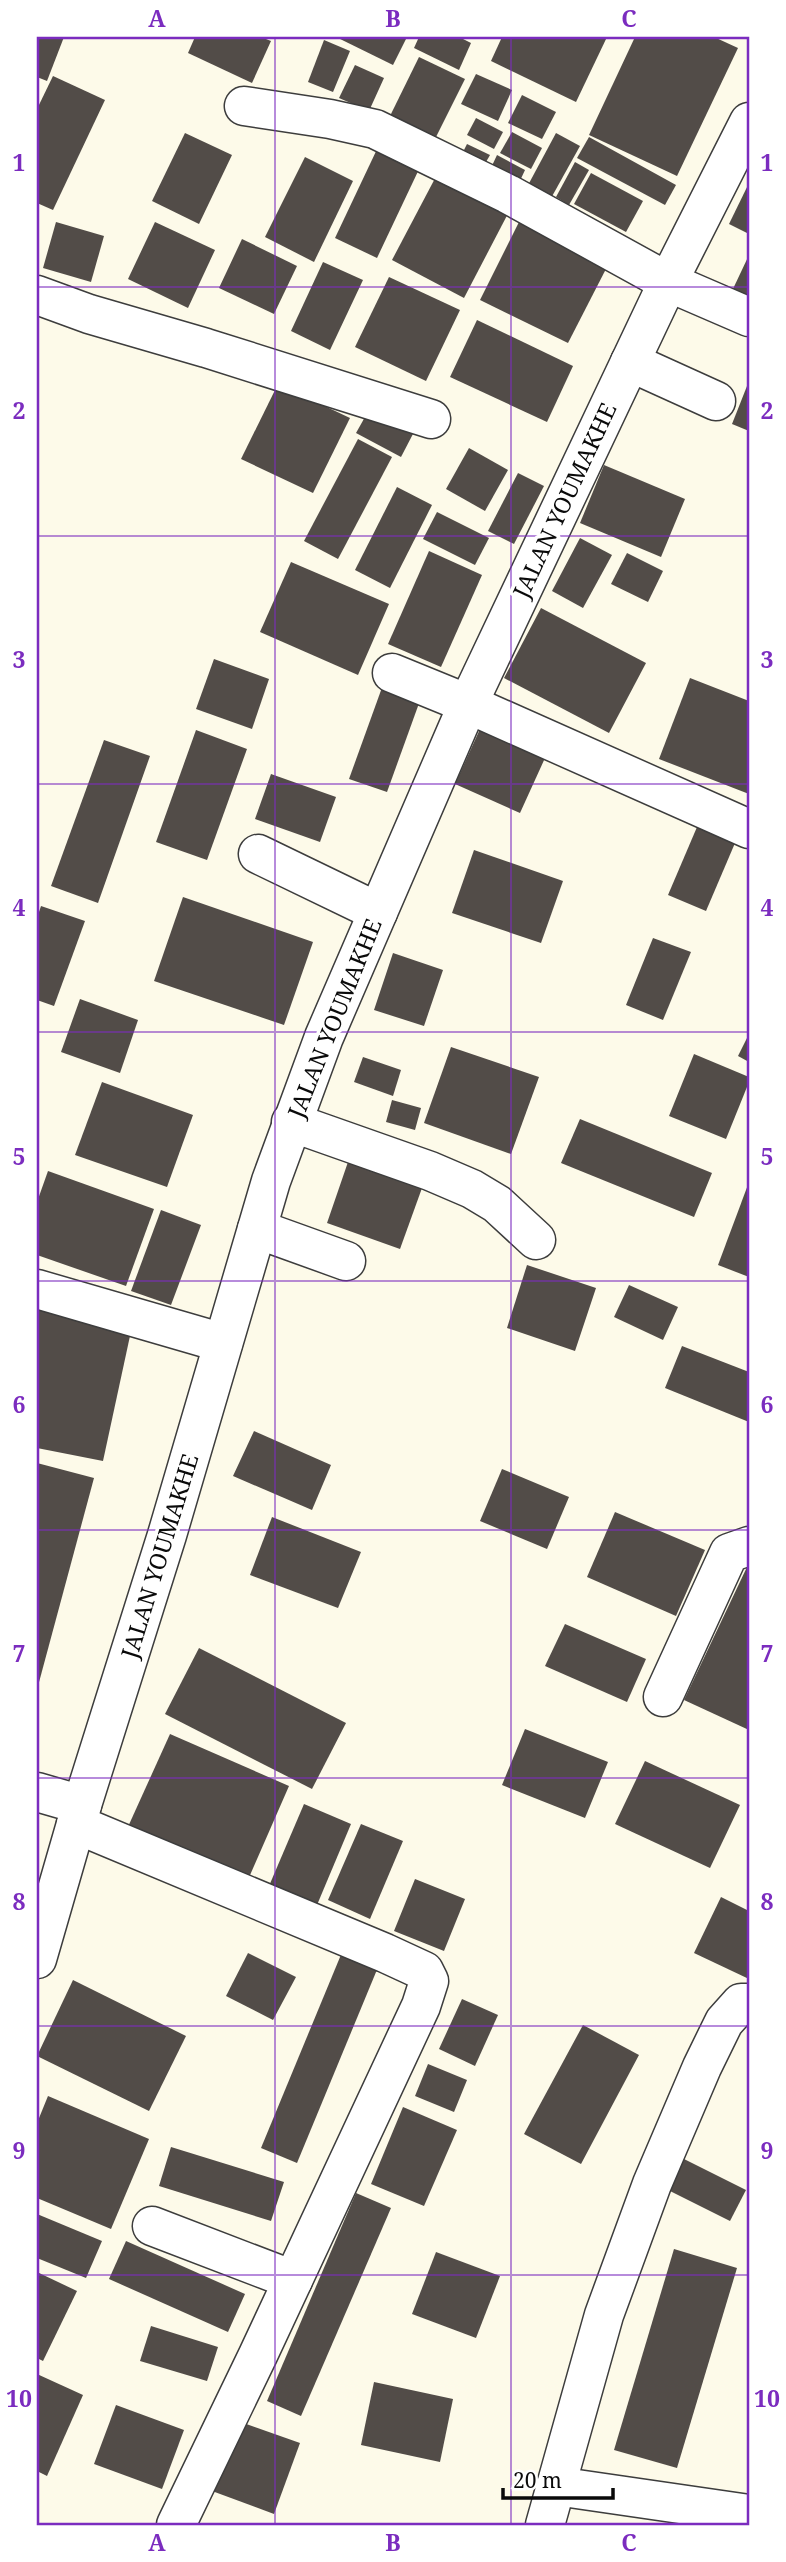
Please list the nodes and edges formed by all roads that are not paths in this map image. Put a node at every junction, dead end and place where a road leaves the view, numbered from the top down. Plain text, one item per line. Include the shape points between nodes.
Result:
1 (244, 106) dead end
2 (749, 122) edge
3 (668, 282) junction
4 (37, 295) edge
5 (749, 317) edge
6 (630, 362) junction
7 (716, 401) dead end
8 (430, 419) dead end
9 (392, 673) dead end
10 (468, 704) junction
11 (749, 830) edge
12 (258, 854) dead end
13 (378, 912) junction
14 (291, 1122) junction
15 (257, 1229) junction
16 (536, 1240) dead end
17 (346, 1261) dead end
18 (37, 1289) edge
19 (223, 1343) junction
20 (749, 1546) edge
21 (663, 1697) dead end
22 (37, 1792) edge
23 (79, 1814) junction
24 (37, 1959) edge
25 (749, 2003) edge
26 (152, 2226) dead end
27 (293, 2280) junction
28 (556, 2487) junction
29 (749, 2514) edge
30 (176, 2525) edge
31 (545, 2525) edge

1 - 3 street via 375,129 508,194
2 - 3 street, JALAN YOUMAKHE
3 - 5 street
3 - 6 street, JALAN YOUMAKHE
4 - 8 street
6 - 7 street
6 - 10 street, JALAN YOUMAKHE
9 - 10 street
10 - 11 street
10 - 13 street, JALAN YOUMAKHE
12 - 13 street
13 - 14 street, JALAN YOUMAKHE
14 - 15 street, JALAN YOUMAKHE
14 - 16 street via 472,1189 498,1204
15 - 17 street
15 - 19 street, JALAN YOUMAKHE
18 - 19 street
19 - 23 street, JALAN YOUMAKHE
20 - 21 street via 729,1553
22 - 23 street
23 - 24 street, JALAN YOUMAKHE
23 - 27 street via 425,1971 429,1981 421,2006
25 - 28 street via 741,2003 724,2022 652,2184 604,2315
26 - 27 street
27 - 30 street
28 - 29 street
28 - 31 street

